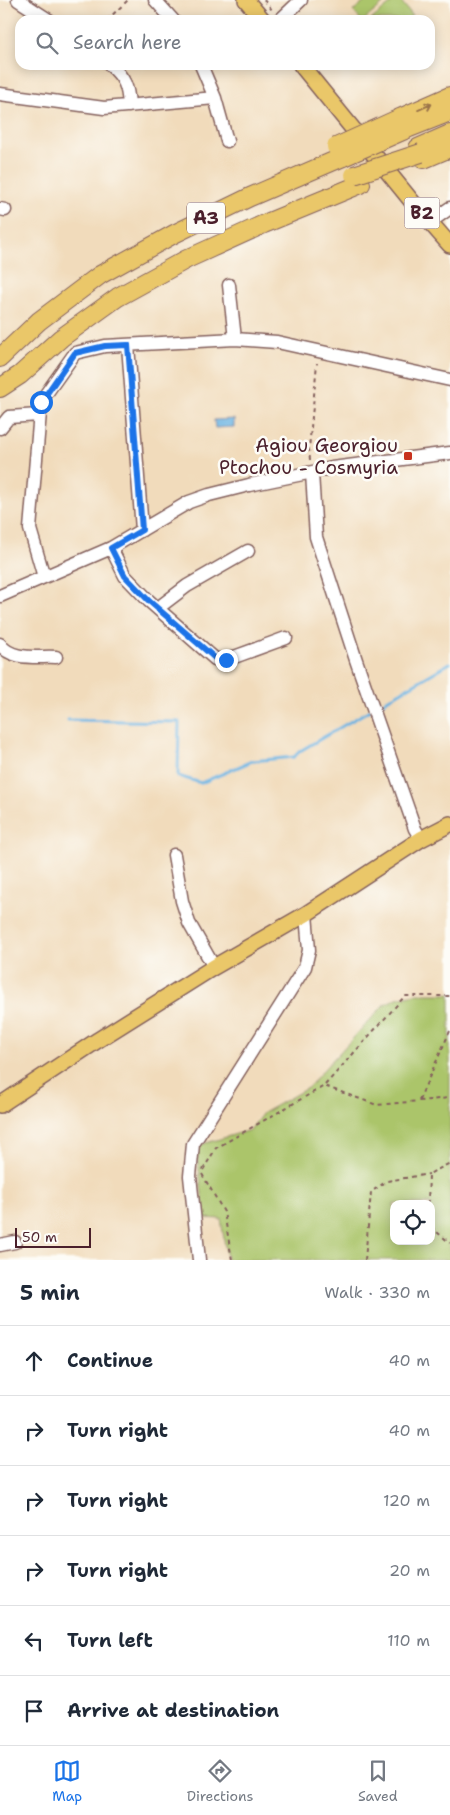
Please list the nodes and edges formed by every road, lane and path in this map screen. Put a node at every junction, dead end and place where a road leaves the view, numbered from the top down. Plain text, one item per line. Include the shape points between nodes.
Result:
1 (18, 0) edge
2 (128, 0) edge
3 (154, 0) edge
4 (246, 0) edge
5 (301, 0) edge
6 (41, 15) edge
7 (112, 15) edge
8 (168, 15) edge
9 (259, 15) edge
10 (285, 15) edge
11 (116, 70) edge
12 (203, 70) edge
13 (305, 70) edge
14 (0, 94) edge
15 (450, 96) edge
16 (215, 98) junction
17 (129, 106) junction
18 (450, 112) edge
19 (404, 124) junction
20 (450, 134) edge
21 (228, 142) dead end
22 (450, 143) edge
23 (450, 148) edge
24 (339, 152) junction
25 (421, 153) junction
26 (450, 208) edge
27 (430, 222) junction
28 (450, 245) edge
29 (229, 285) dead end
30 (235, 339) junction
31 (128, 345) junction
32 (0, 351) edge
33 (318, 351) junction
34 (0, 358) edge
35 (450, 380) edge
36 (0, 386) edge
37 (39, 415) junction
38 (0, 428) edge
39 (450, 453) edge
40 (312, 473) junction
41 (142, 530) junction
42 (111, 548) junction
43 (248, 551) dead end
44 (44, 577) junction
45 (0, 596) edge
46 (158, 608) junction
47 (286, 638) dead end
48 (0, 644) edge
49 (56, 657) dead end
50 (450, 824) edge
51 (420, 838) junction
52 (174, 855) dead end
53 (306, 914) junction
54 (214, 967) junction
55 (450, 996) edge
56 (450, 1031) edge
57 (324, 1086) junction
58 (450, 1098) edge
59 (419, 1100) junction
60 (0, 1105) edge
61 (450, 1163) edge
62 (429, 1174) junction
63 (428, 1200) edge
64 (435, 1230) edge
65 (15, 1242) dead end
66 (450, 1243) edge
67 (0, 1245) edge
68 (199, 1260) edge
69 (232, 1260) edge
70 (364, 1260) edge

1 - 6 street
2 - 7 path
3 - 8 street
4 - 9 main road
5 - 10 street
11 - 17 street via 128,90
12 - 16 street
13 - 27 main road, B2
14 - 17 street via 104,108
19 -> 15 highway
16 - 17 street
16 - 21 street
18 - 19 highway, A3
19 - 24 highway, A3, bridge
20 - 25 highway
22 - 25 highway
23 - 25 highway
24 - 32 highway via 170,224 95,270 35,316
24 - 34 highway, A3 via 100,275 39,320
25 - 36 highway via 187,259 118,297 61,338 20,375
26 - 27 street
27 - 28 main road, B2
29 - 30 street
30 - 31 street
30 - 33 street via 277,342
31 - 37 street via 75,353 41,402
31 - 41 street
33 - 35 street
33 - 40 path via 309,449
37 - 38 street via 9,417
37 - 44 street via 30,529
39 - 40 street
40 - 41 street via 198,498
40 - 51 street via 316,537
41 - 42 street
42 - 44 street
42 - 46 street via 125,576
43 - 46 street via 186,586
44 - 45 street
46 - 47 street via 216,659 226,660
48 - 49 street via 9,654
50 - 51 main road
51 - 53 main road
52 - 54 street via 189,923
53 - 54 main road
53 - 68 street via 309,950 305,967 194,1144 190,1176
54 - 60 main road
55 - 57 path via 405,996
56 - 59 path
57 - 59 path via 377,1105
57 - 69 path via 216,1148 201,1172 224,1212
58 - 59 path
61 - 62 path
62 - 63 path
62 - 70 path via 387,1181 371,1192
64 - 66 path
65 - 67 street

